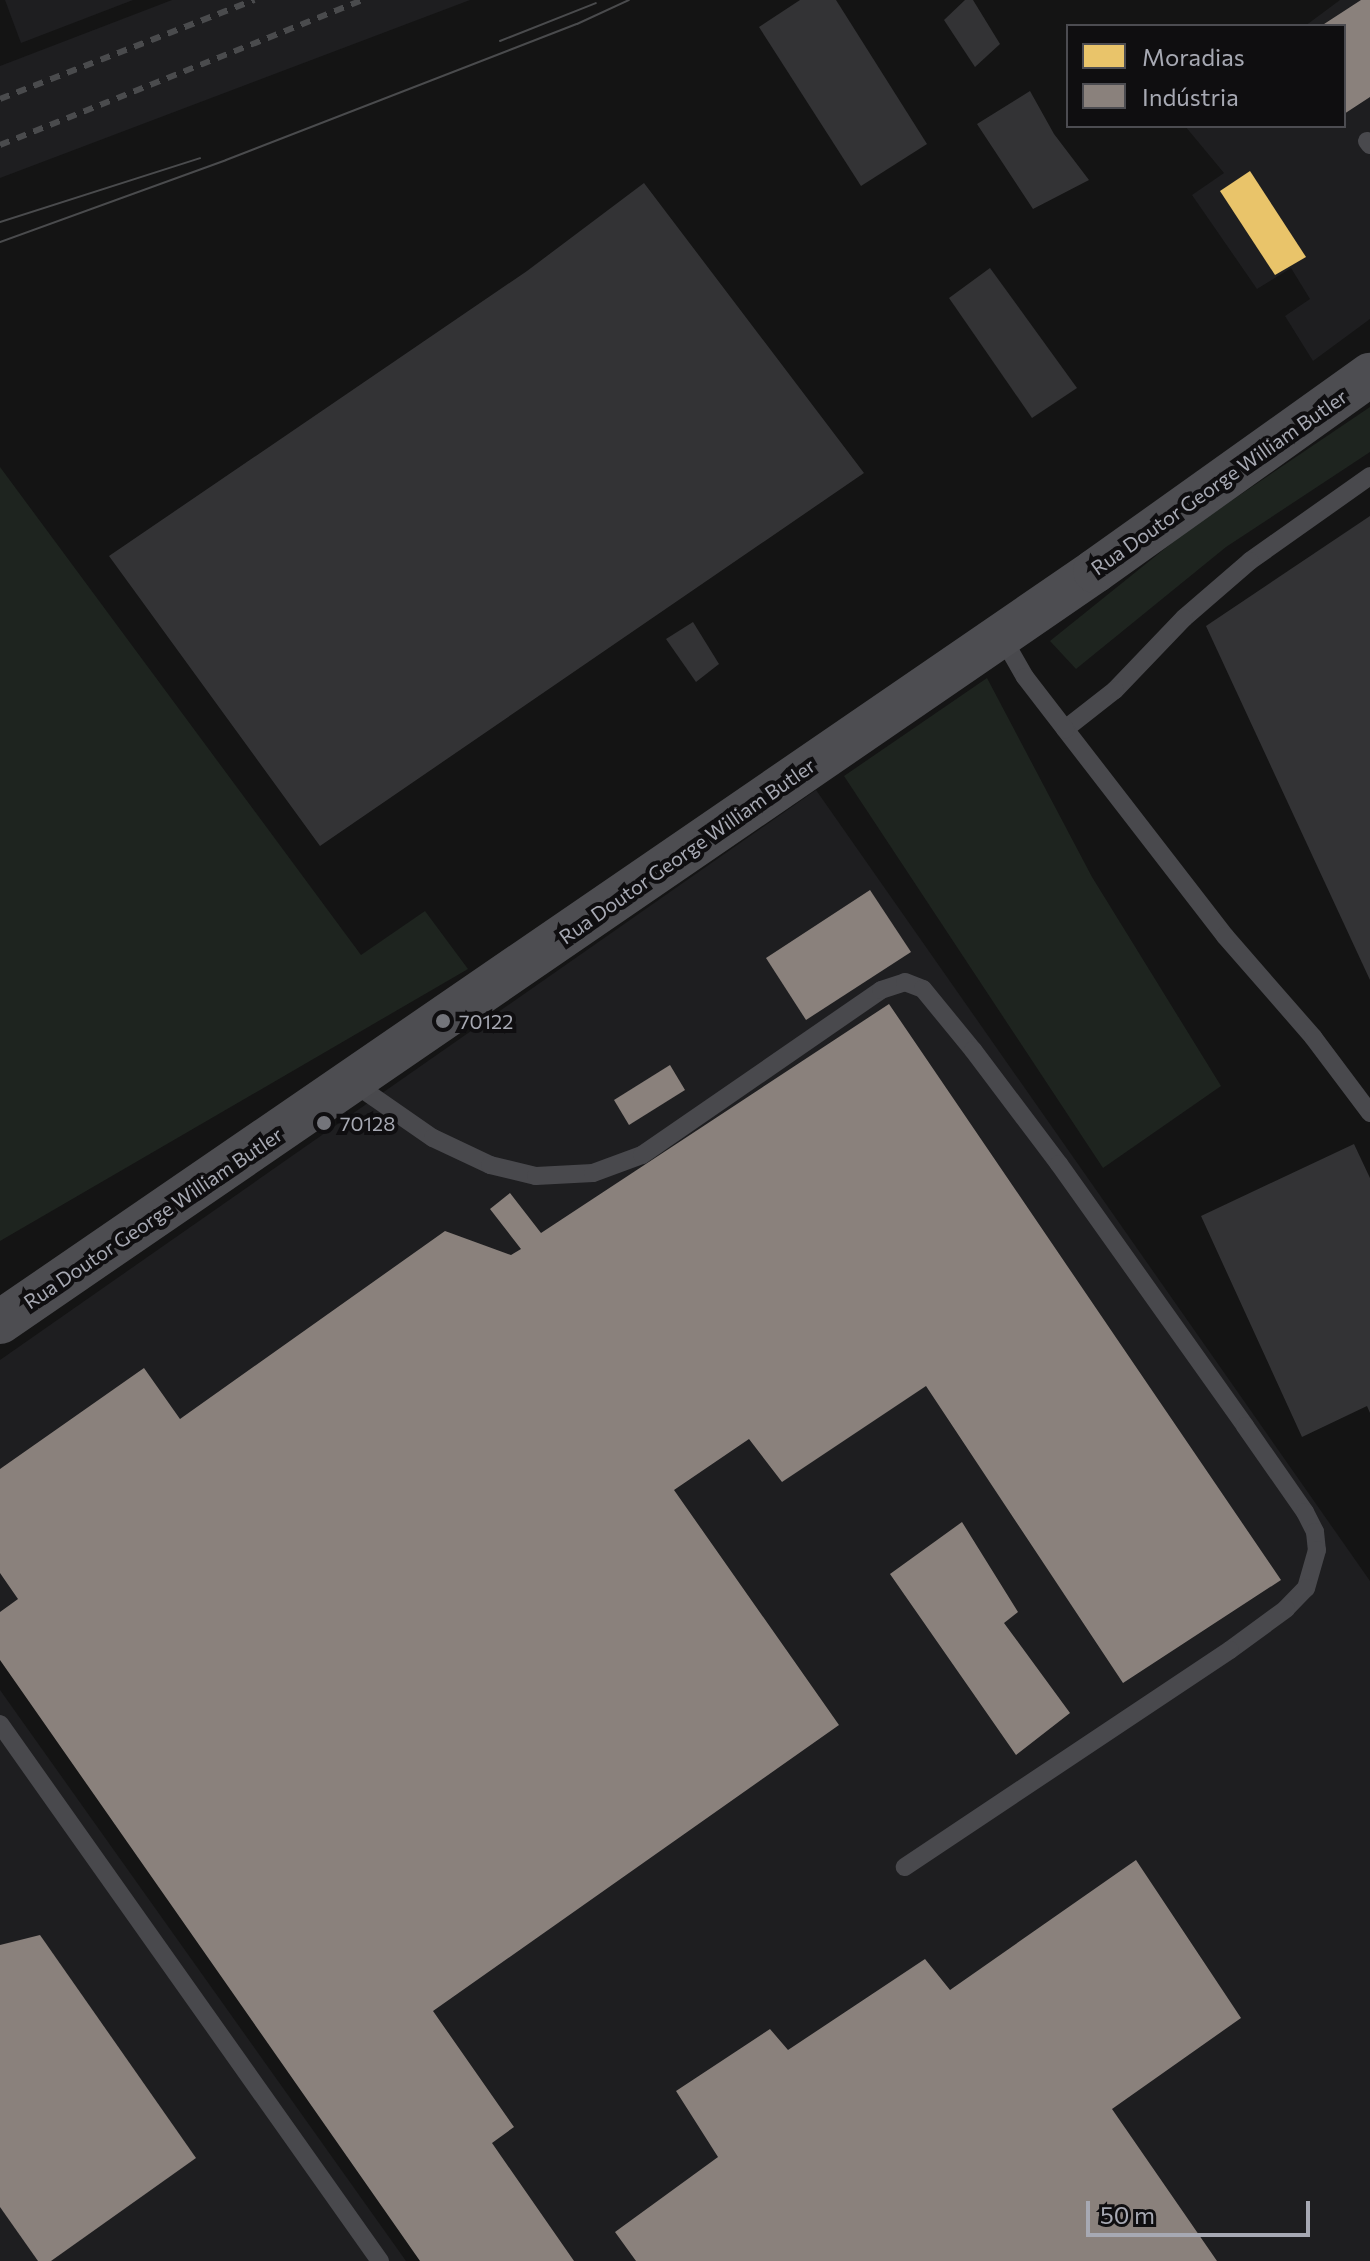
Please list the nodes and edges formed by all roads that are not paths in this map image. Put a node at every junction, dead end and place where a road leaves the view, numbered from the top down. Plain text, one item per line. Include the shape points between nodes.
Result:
1 (1370, 375) edge
2 (1370, 476) edge
3 (1001, 635) junction
4 (1065, 729) junction
5 (352, 1082) junction
6 (1370, 1113) edge
7 (0, 1322) edge
8 (0, 1724) edge
9 (905, 1867) dead end
10 (380, 2261) edge

1 - 3 street, Rua Doutor George William Butler
2 - 4 lane via 1250,561 1184,618 1115,690
3 - 4 lane
3 - 5 street, Rua Doutor George William Butler
4 - 6 lane
5 - 7 street, Rua Doutor George William Butler
5 - 9 lane via 433,1138 490,1165 536,1176 593,1173 642,1155 881,990 905,982 923,989 973,1050 1236,1413 1315,1532 1317,1550 1306,1588 1230,1650
8 - 10 lane

